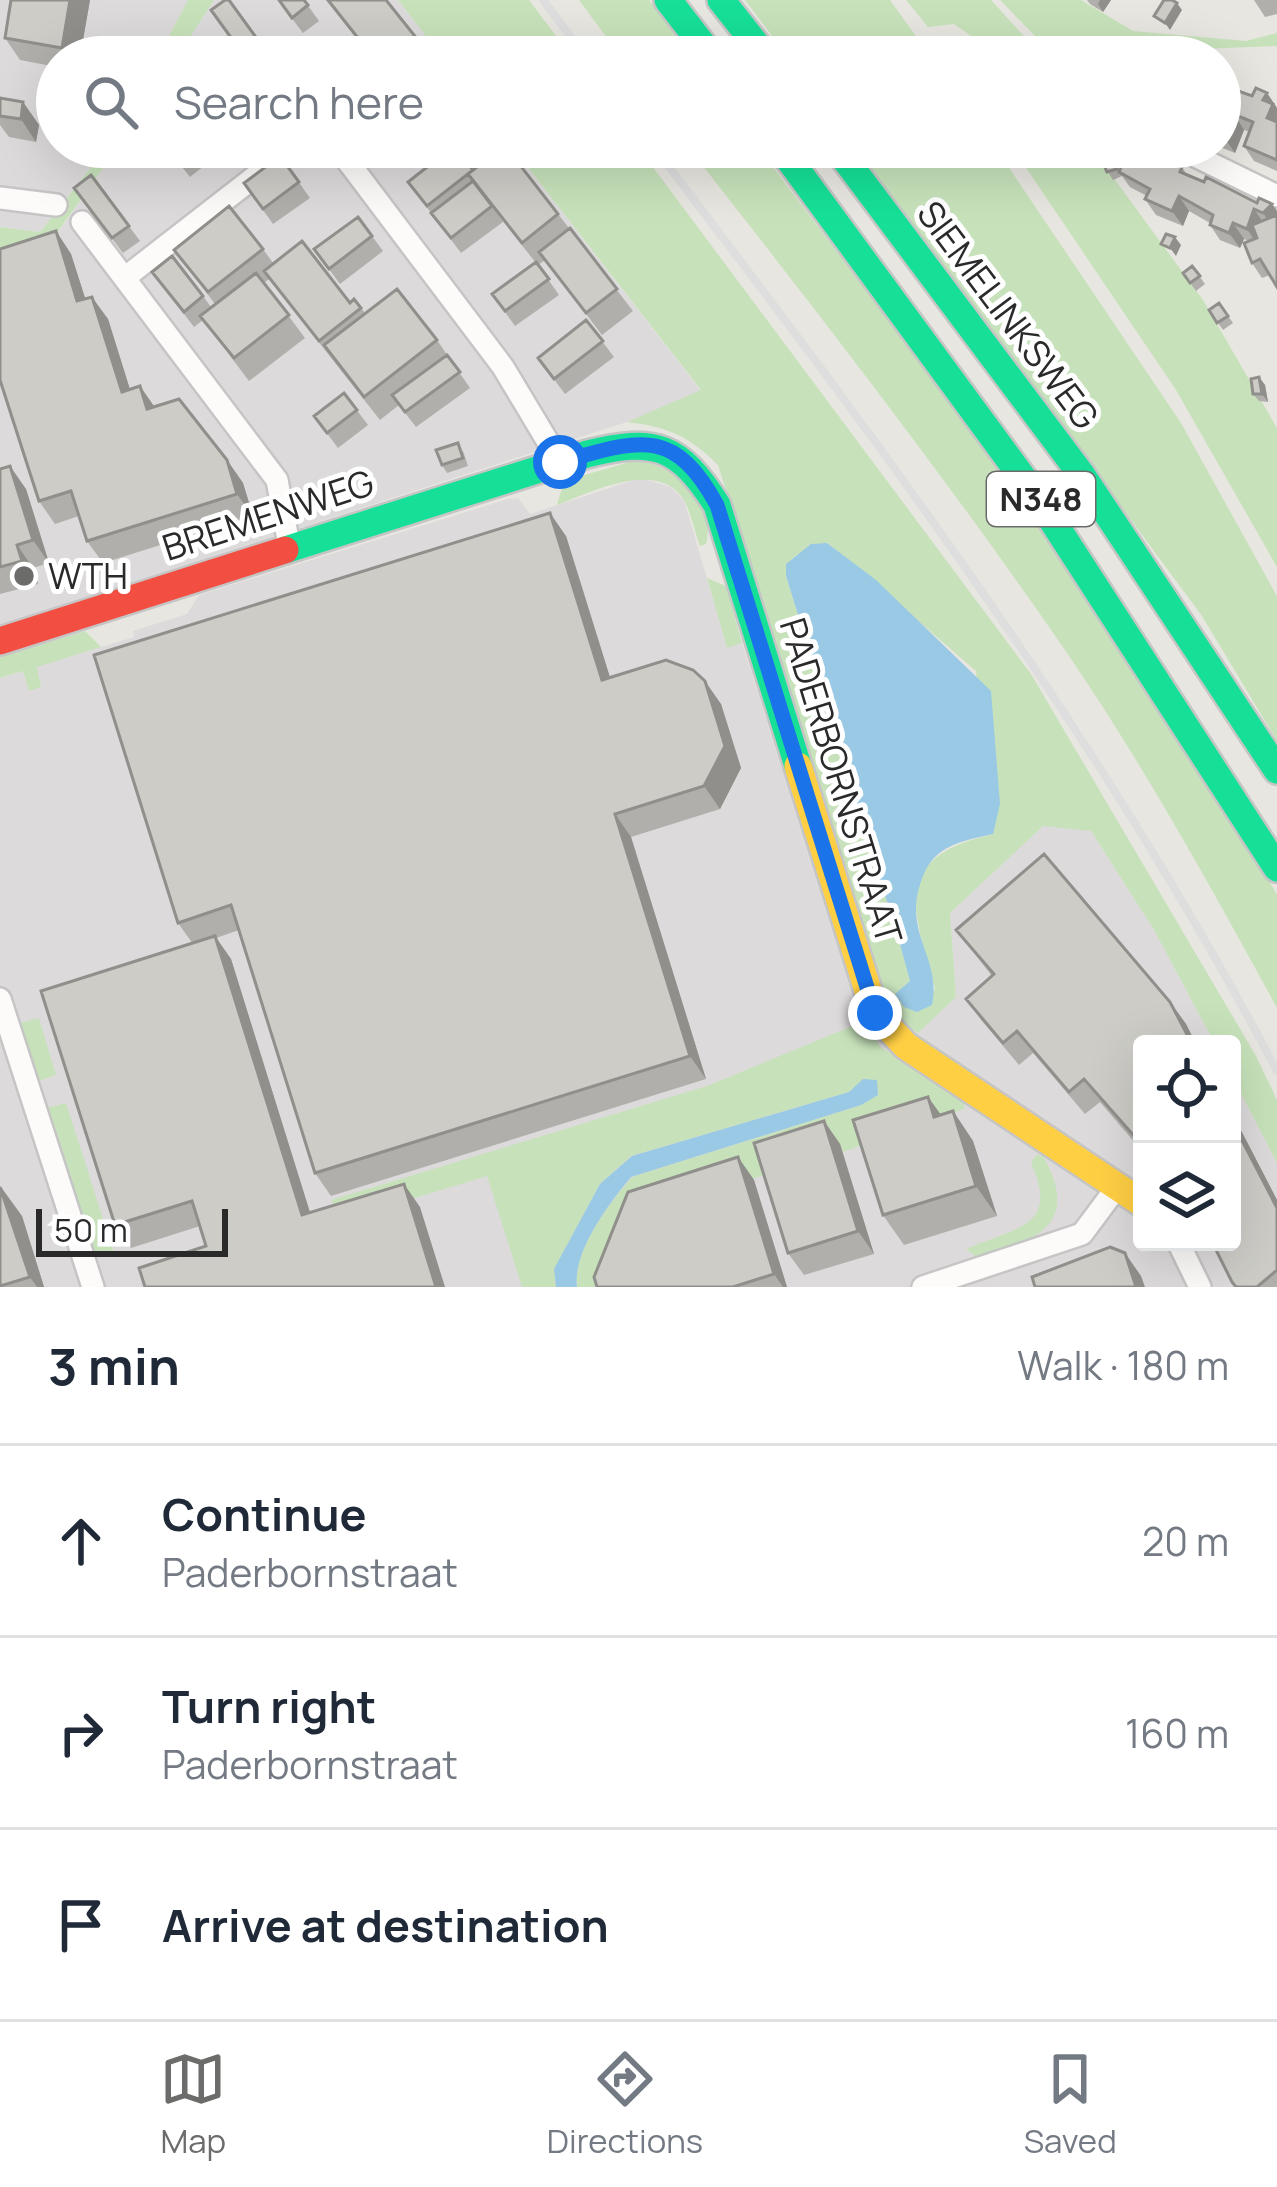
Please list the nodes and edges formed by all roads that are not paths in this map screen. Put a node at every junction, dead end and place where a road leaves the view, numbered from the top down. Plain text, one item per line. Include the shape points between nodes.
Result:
1 (668, 0) edge
2 (721, 0) edge
3 (696, 36) edge
4 (749, 36) edge
5 (266, 168) edge
6 (354, 168) edge
7 (796, 168) edge
8 (852, 168) edge
9 (1220, 168) edge
10 (1277, 196) edge
11 (0, 198) edge
12 (56, 206) dead end
13 (82, 222) dead end
14 (127, 276) junction
15 (560, 462) junction
16 (290, 545) junction
17 (0, 641) edge
18 (1277, 770) edge
19 (1277, 868) edge
20 (0, 999) edge
21 (1117, 1187) junction
22 (1133, 1197) edge
23 (1182, 1251) edge
24 (93, 1287) edge
25 (923, 1287) edge
26 (1200, 1287) edge

1 - 3 main road
2 - 4 main road
5 - 14 street
6 - 15 street via 503,367
7 - 19 main road, N348 via 1042,500
8 - 18 main road, SIEMELINKSWEG / N348 via 1082,474
9 - 10 street
11 - 12 street
13 - 14 street
14 - 16 street via 277,480
15 - 16 main road, BREMENWEG
15 - 21 main road, PADERBORNSTRAAT via 649,442 698,472 717,505 875,1013 906,1046
16 - 17 main road, BREMENWEG
20 - 24 street
21 - 22 main road, PADERBORNSTRAAT
21 - 25 street via 1082,1234
23 - 26 street

